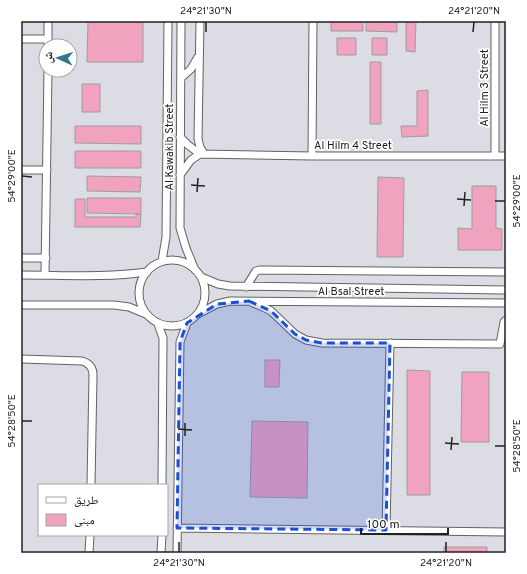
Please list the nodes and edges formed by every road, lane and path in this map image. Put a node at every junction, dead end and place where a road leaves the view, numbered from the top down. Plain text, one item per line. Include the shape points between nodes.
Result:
1 (48, 21) edge
2 (168, 21) edge
3 (181, 21) edge
4 (200, 21) edge
5 (313, 21) edge
6 (495, 21) edge
7 (48, 38) edge
8 (21, 39) edge
9 (38, 41) edge
10 (199, 55) junction
11 (48, 78) edge
12 (181, 78) junction
13 (180, 137) junction
14 (202, 154) junction
15 (312, 156) junction
16 (495, 156) junction
17 (506, 156) edge
18 (21, 170) edge
19 (47, 170) junction
20 (180, 175) junction
21 (21, 258) edge
22 (46, 258) junction
23 (162, 261) junction
24 (195, 270) junction
25 (147, 272) junction
26 (506, 272) edge
27 (21, 275) edge
28 (46, 275) junction
29 (201, 277) junction
30 (246, 287) junction
31 (506, 290) edge
32 (249, 301) junction
33 (506, 303) edge
34 (21, 305) edge
35 (146, 314) junction
36 (198, 314) junction
37 (506, 320) edge
38 (187, 323) junction
39 (158, 324) junction
40 (390, 343) junction
41 (21, 359) edge
42 (91, 484) edge
43 (162, 484) edge
44 (177, 528) junction
45 (386, 530) junction
46 (506, 532) edge
47 (90, 536) edge
48 (162, 536) edge
49 (89, 553) edge
50 (161, 553) edge
51 (177, 553) edge

1 - 7 street
2 - 23 street, Al Kawakib Street via 166,237
3 - 12 street, Al Kawakib Street
4 - 10 street
5 - 15 street
6 - 16 street, Al Hilm 3 Street
8 - 9 street
10 - 12 street via 191,69
10 - 14 street via 198,139
11 - 19 street
12 - 13 street, Al Kawakib Street
13 - 14 street
13 - 20 street, Al Kawakib Street
14 - 15 street, Al Hilm 4 Street
14 - 20 street via 191,160
15 - 16 street, Al Hilm 4 Street
16 - 17 street, Al Hilm 4 Street
18 - 19 street
19 - 22 street
20 - 24 street, Al Kawakib Street via 180,228
21 - 22 street
22 - 28 street
23 - 24 street via 180,261
23 - 25 street
24 - 29 street
25 - 28 street via 105,276
25 - 35 street via 139,288 141,306
26 - 30 street via 260,270 256,271
27 - 28 street
29 - 30 street, Al Bsal Street via 218,284
29 - 36 street via 205,292
30 - 31 street, Al Bsal Street
32 - 33 street, Al Bsal Street
32 - 36 street, Al Bsal Street via 217,304
32 - 40 street via 271,311 295,334 306,340 322,343
34 - 35 street via 114,305 129,307
35 - 39 street
36 - 38 street
37 - 40 street via 500,344
38 - 39 street via 173,327
38 - 44 street via 180,342
39 - 43 street via 163,338
40 - 45 street
41 - 42 street via 82,361 92,368
44 - 45 street
44 - 51 street
45 - 46 street
47 - 49 street
48 - 50 street

